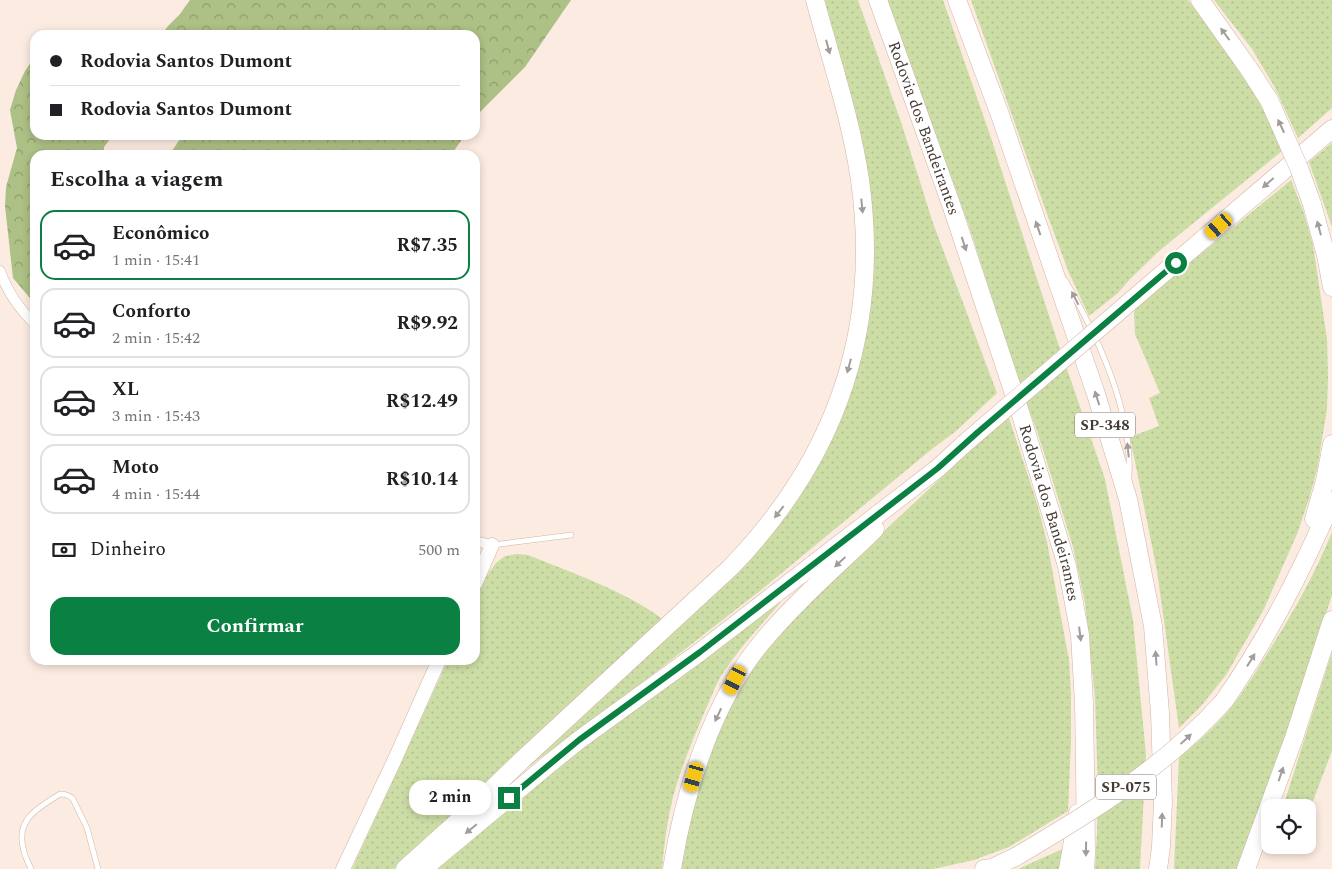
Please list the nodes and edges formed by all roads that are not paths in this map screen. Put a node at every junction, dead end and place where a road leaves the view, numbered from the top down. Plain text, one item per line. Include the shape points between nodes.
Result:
1 (815, 0) edge
2 (878, 0) edge
3 (957, 0) edge
4 (1200, 0) edge
5 (1332, 129) edge
6 (0, 271) edge
7 (1332, 287) edge
8 (30, 319) edge
9 (1332, 444) edge
10 (938, 468) junction
11 (1332, 501) edge
12 (572, 535) dead end
13 (480, 542) edge
14 (492, 545) junction
15 (480, 573) edge
16 (1290, 588) junction
17 (1332, 620) edge
18 (437, 665) edge
19 (1085, 768) junction
20 (31, 869) edge
21 (98, 869) edge
22 (343, 869) edge
23 (405, 869) edge
24 (422, 869) edge
25 (672, 869) edge
26 (988, 869) edge
27 (1068, 869) edge
28 (1085, 869) edge
29 (1158, 869) edge
30 (1246, 869) edge

1 -> 23 highway via 851,131 860,180 865,252 861,310 854,347 847,377 827,430 785,504 750,547
2 -> 19 highway, Rodovia dos Bandeirantes via 1022,416 1067,566 1080,635
29 -> 3 highway, SP-348 via 1162,802 1160,713 1153,626 1128,499 1096,394
7 -> 4 highway, bridge via 1312,204 1273,108
5 -> 10 highway, bridge
6 - 8 street via 15,302
9 - 16 highway via 1311,531
10 -> 24 highway via 700,652 579,740
10 -> 25 highway via 797,603 761,643 735,680 697,763
11 - 16 highway
12 - 14 lane
13 - 14 street
14 - 15 street
26 -> 16 highway, SP-075, bridge via 1074,822 1152,769 1210,717 1243,673
30 -> 17 highway via 1295,735
18 - 22 street
19 - 27 highway
19 -> 28 highway, Rodovia dos Bandeirantes
20 - 21 lane via 23,849 24,824 35,810 60,794 73,799 87,828

